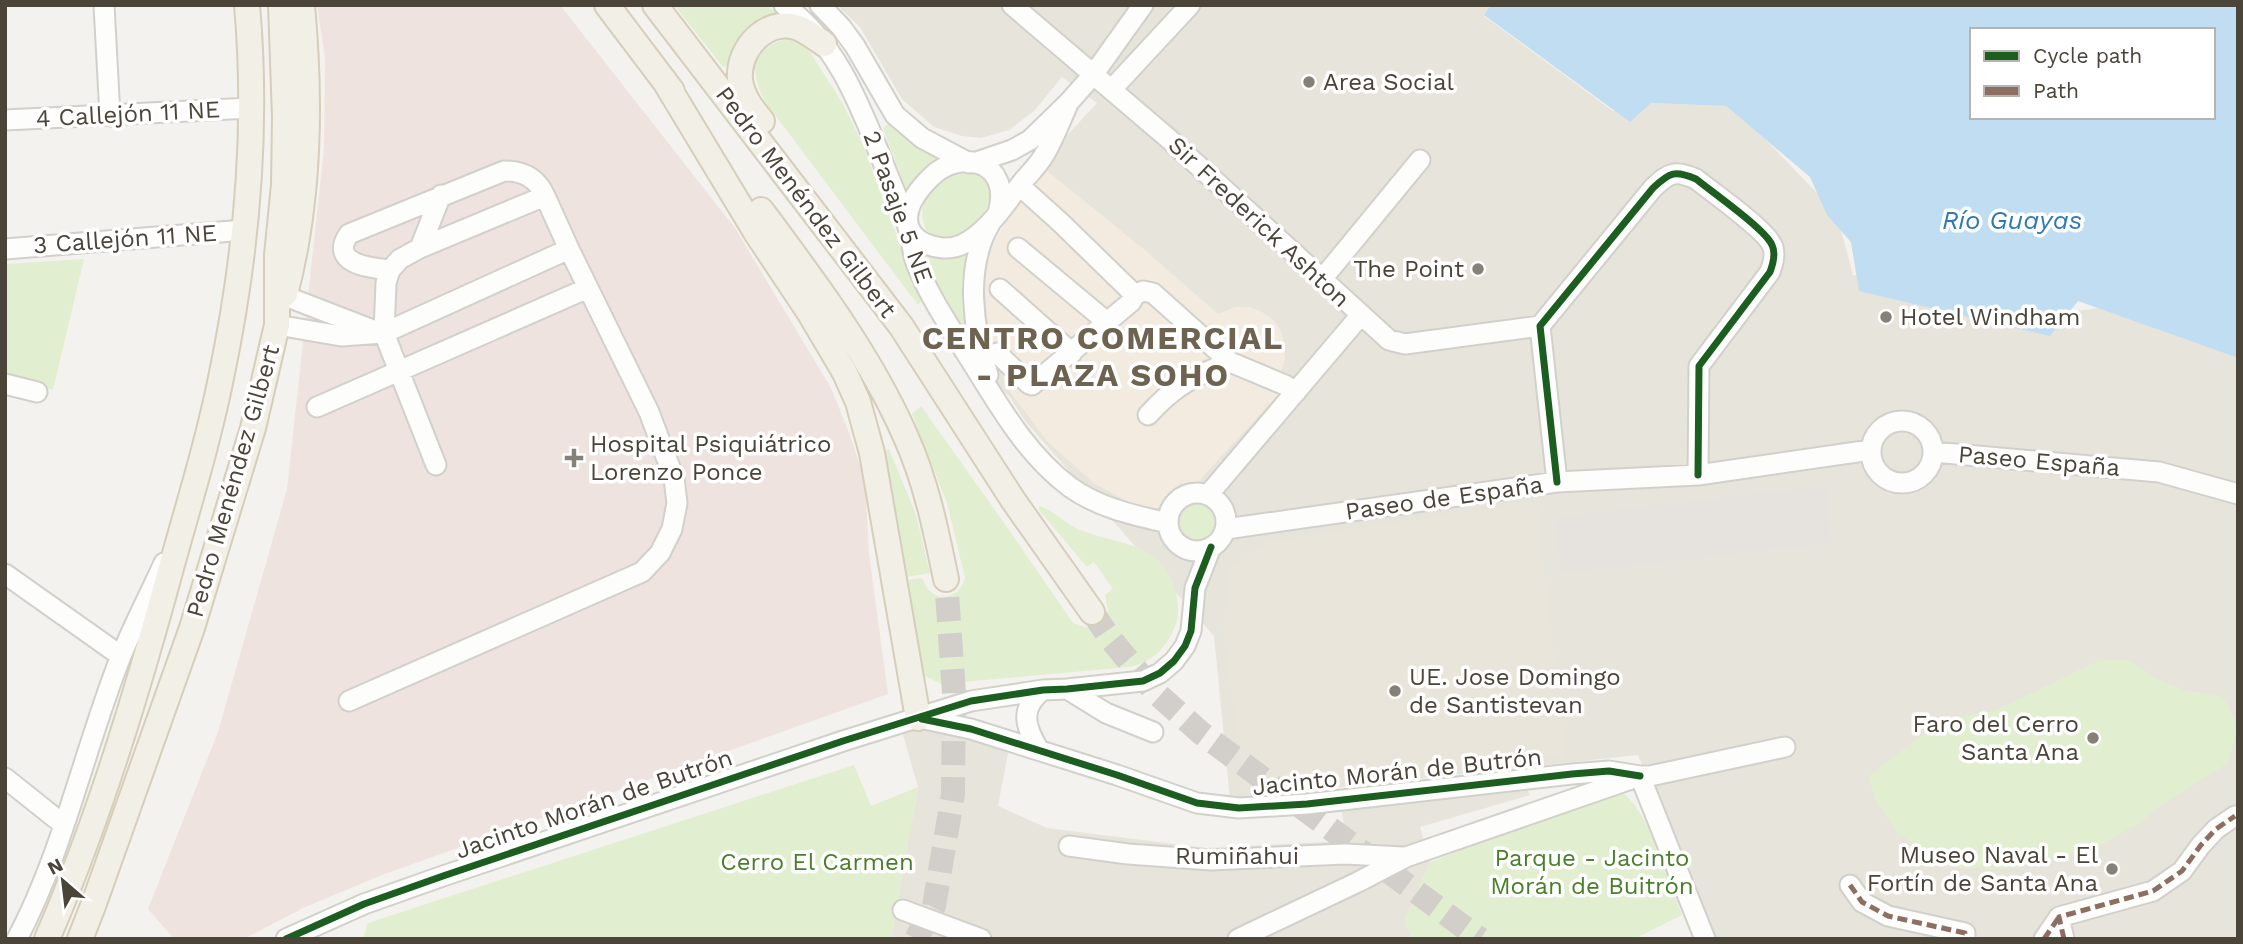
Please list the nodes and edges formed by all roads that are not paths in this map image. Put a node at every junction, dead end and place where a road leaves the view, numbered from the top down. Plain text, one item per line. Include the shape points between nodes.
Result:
1 (104, 5) edge
2 (247, 5) edge
3 (281, 5) edge
4 (302, 5) edge
5 (607, 5) edge
6 (655, 5) edge
7 (784, 5) edge
8 (820, 5) edge
9 (1012, 5) edge
10 (1143, 5) edge
11 (1172, 5) edge
12 (1190, 5) edge
13 (824, 44) junction
14 (664, 80) junction
15 (1103, 83) junction
16 (1069, 102) junction
17 (251, 108) junction
18 (110, 116) junction
19 (5, 120) edge
20 (1420, 160) dead end
21 (971, 163) junction
22 (1020, 186) junction
23 (799, 193) junction
24 (441, 195) junction
25 (545, 196) junction
26 (995, 216) junction
27 (908, 225) junction
28 (245, 230) junction
29 (420, 248) junction
30 (1018, 248) dead end
31 (5, 249) edge
32 (569, 249) junction
33 (390, 270) junction
34 (1323, 278) junction
35 (588, 288) junction
36 (1000, 289) dead end
37 (1135, 295) junction
38 (285, 296) junction
39 (1360, 316) junction
40 (1107, 322) junction
41 (276, 325) junction
42 (1540, 326) junction
43 (384, 334) junction
44 (997, 353) dead end
45 (1072, 353) junction
46 (1230, 362) junction
47 (398, 371) junction
48 (5, 384) edge
49 (37, 392) dead end
50 (1296, 392) junction
51 (317, 407) dead end
52 (1005, 415) junction
53 (1148, 415) dead end
54 (1871, 450) junction
55 (1933, 452) junction
56 (436, 465) dead end
57 (1698, 475) junction
58 (1557, 482) junction
59 (2238, 494) edge
60 (1208, 495) junction
61 (185, 517) junction
62 (1168, 523) junction
63 (1226, 528) junction
64 (1211, 547) junction
65 (5, 575) edge
66 (946, 579) tunnel mouth
67 (1092, 612) tunnel mouth
68 (121, 656) junction
69 (1067, 689) junction
70 (1044, 690) junction
71 (349, 701) dead end
72 (918, 718) junction
73 (1153, 732) dead end
74 (1785, 747) dead end
75 (1039, 750) junction
76 (1640, 776) junction
77 (5, 778) edge
78 (2235, 816) dead end
79 (64, 825) junction
80 (1069, 846) dead end
81 (1406, 857) junction
82 (1850, 885) dead end
83 (903, 910) dead end
84 (2059, 917) junction
85 (27, 918) junction
86 (5, 930) edge
87 (17, 939) edge
88 (47, 939) edge
89 (80, 939) edge
90 (286, 939) edge
91 (981, 939) edge
92 (1238, 939) edge
93 (1706, 939) edge
94 (1965, 939) edge
95 (2044, 939) edge
96 (2064, 939) edge

1 - 18 street
2 - 17 main road, Pedro Menéndez Gilbert
3 - 41 main road, Pedro Menéndez Gilbert via 285,131
4 - 38 main road via 305,187
5 - 14 main road, Pedro Menéndez Gilbert
6 - 23 main road, Pedro Menéndez Gilbert
7 - 13 street, 2 Pasaje 5 NE
8 - 21 street, 2 Pasaje 5 NE via 855,46 895,115 922,138
9 - 15 street, Sir Frederick Ashton
10 - 15 street
11 - 15 street
12 - 15 street
13 - 23 main road via 802,29 771,28 753,39 740,73 747,100 769,131
13 - 27 street, 2 Pasaje 5 NE via 863,114
14 - 66 main road, Pedro Menéndez Gilbert via 778,233 869,366 922,481
14 - 72 main road via 809,312 858,402 872,453
15 - 16 street
15 - 34 street, Sir Frederick Ashton
16 - 21 street via 1030,140
16 - 22 street via 1044,155
17 - 18 street, 4 Callejón 11 NE
17 - 28 main road, Pedro Menéndez Gilbert
18 - 19 street, 4 Callejón 11 NE
20 - 34 street
21 - 26 street via 986,166 999,182 1002,197
21 - 27 street via 932,175 912,202
22 - 26 street
22 - 37 street
23 - 67 main road, Pedro Menéndez Gilbert via 901,326
24 - 25 street via 514,171 530,177
24 - 29 street
24 - 33 street via 346,237 345,252 353,262
25 - 29 street
25 - 32 street
26 - 27 street via 969,240 943,249 925,244
26 - 52 street, 2 Pasaje 5 NE via 979,253 974,294 982,358
27 - 52 street, 2 Pasaje 5 NE via 926,287
28 - 31 street, 3 Callejón 11 NE
28 - 61 main road, Pedro Menéndez Gilbert via 222,376
29 - 33 street
30 - 40 street
32 - 35 street
32 - 43 street
33 - 43 street
34 - 39 street, Sir Frederick Ashton
35 - 47 street
35 - 71 street via 649,412 674,478 677,503 667,541 642,572
36 - 45 street
37 - 40 street
37 - 46 street via 1153,293
38 - 41 main road
38 - 43 street
39 - 42 street, Sir Frederick Ashton via 1389,340 1405,344
39 - 50 street
40 - 45 street
41 - 43 street via 341,336
41 - 89 main road, Pedro Menéndez Gilbert via 253,428 192,628
42 - 57 street via 1668,174 1696,179 1765,234 1774,247 1770,272 1699,366
42 - 58 street
43 - 47 street
44 - 45 street via 1032,385
46 - 50 street
46 - 53 street via 1190,378
47 - 51 street
47 - 56 street
48 - 49 street
50 - 60 street
52 - 62 street, 2 Pasaje 5 NE via 1043,464 1070,487 1125,514
54 - 55 street, Paseo España via 1879,431 1908,421 1926,432
54 - 55 street via 1883,476 1902,483 1927,470
54 - 57 street, Paseo de España
55 - 59 street, Paseo España via 2159,472
57 - 58 street, Paseo de España
58 - 63 street, Paseo de España
60 - 62 street via 1181,498
60 - 63 street via 1225,512
61 - 68 street, Pedro Menéndez Gilbert
61 - 88 main road, Pedro Menéndez Gilbert via 144,668 87,840
62 - 64 street via 1183,547 1201,551
63 - 64 street
64 - 69 street, Jacinto Morán de Butrón via 1195,588 1191,631 1174,661 1143,681
65 - 68 street
68 - 79 street, Pedro Menéndez Gilbert
69 - 70 street, Jacinto Morán de Butrón
69 - 73 street via 1106,713
70 - 72 street, Jacinto Morán de Butrón via 971,701
70 - 75 street via 1027,712 1029,731
72 - 75 street, Jacinto Morán de Butrón
72 - 90 street, Jacinto Morán de Butrón via 443,876
74 - 76 street
75 - 76 street, Jacinto Morán de Butrón via 1197,803 1239,808 1609,771
76 - 81 street
76 - 93 street
77 - 79 street
78 - 84 street via 2216,829 2182,871 2152,891
79 - 85 street, Pedro Menéndez Gilbert
80 - 81 street, Rumiñahui via 1211,860 1345,854
81 - 92 street
82 - 94 street via 1861,902 1888,916 1965,933
83 - 91 street
84 - 95 street
84 - 96 street
85 - 86 street
85 - 87 street, Pedro Menéndez Gilbert

